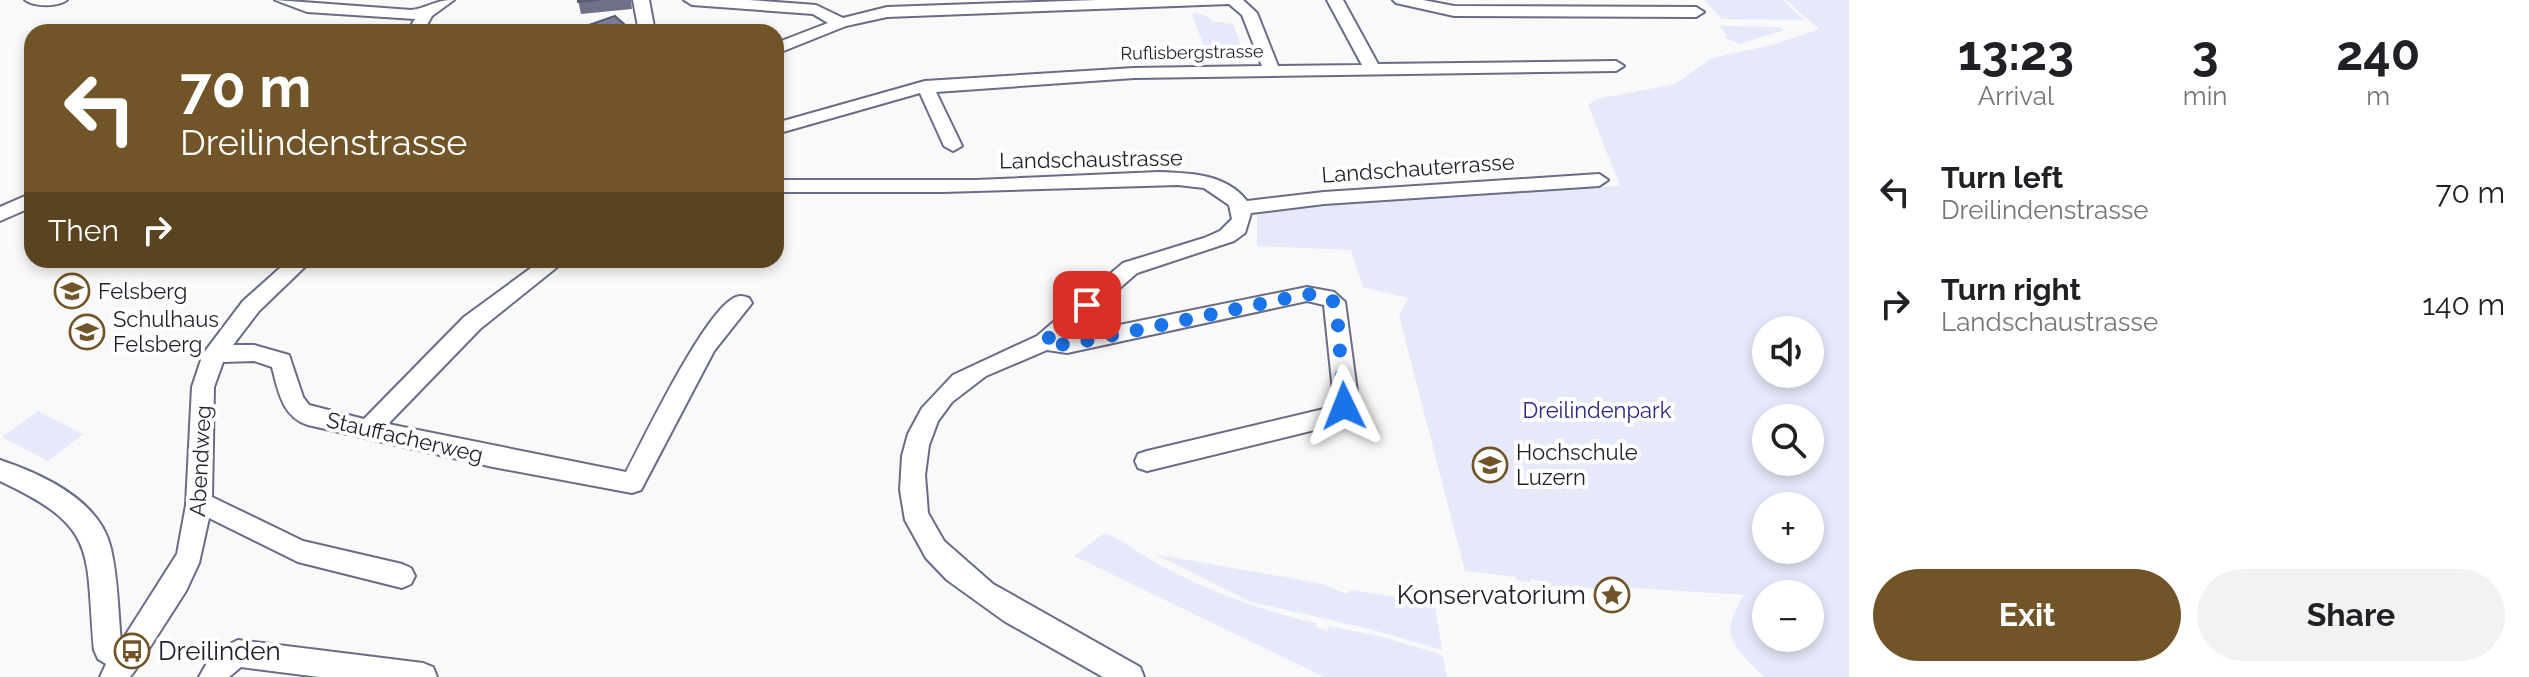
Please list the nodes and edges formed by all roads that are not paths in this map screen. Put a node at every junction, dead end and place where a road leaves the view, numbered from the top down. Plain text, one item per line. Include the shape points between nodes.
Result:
1 (33, 0) edge
2 (59, 0) edge
3 (283, 0) edge
4 (446, 0) edge
5 (641, 0) edge
6 (692, 0) edge
7 (1214, 0) edge
8 (1226, 0) edge
9 (1234, 0) edge
10 (1335, 0) edge
11 (1401, 0) edge
12 (1696, 12) dead end
13 (426, 13) junction
14 (841, 23) junction
15 (420, 24) edge
16 (646, 24) edge
17 (784, 46) edge
18 (1616, 66) dead end
19 (1373, 70) junction
20 (1272, 71) junction
21 (925, 86) junction
22 (784, 127) edge
23 (953, 146) dead end
24 (1599, 180) dead end
25 (784, 186) edge
26 (24, 203) edge
27 (1242, 208) junction
28 (0, 215) edge
29 (293, 268) edge
30 (545, 268) edge
31 (741, 303) dead end
32 (1044, 342) junction
33 (214, 354) junction
34 (369, 429) junction
35 (1147, 461) dead end
36 (0, 470) edge
37 (199, 505) junction
38 (402, 576) dead end
39 (120, 668) edge
40 (213, 677) edge
41 (423, 677) edge
42 (1130, 677) edge

1 - 2 street
3 - 13 street via 307,7
4 - 13 street
5 - 16 street
6 - 14 street via 816,10
7 - 8 street
7 - 14 street via 922,9
9 - 20 street via 1249,13
10 - 19 street
11 - 12 street via 1454,11
13 - 15 street
14 - 17 street
18 - 19 street, Ruflisbergstrasse
19 - 20 street, Ruflisbergstrasse
20 - 21 street, Ruflisbergstrasse
21 - 22 street, Ruflisbergstrasse
21 - 23 street
24 - 27 street, Landschauterrasse
25 - 27 street, Landschaustrasse via 1196,181 1228,192
26 - 28 street
27 - 32 street via 1235,233 1130,268
29 - 33 street, Abendweg via 251,306
30 - 34 street via 472,323
31 - 34 street, Stauffacherweg via 705,347 632,483
32 - 35 street via 1067,345 1307,294 1334,302 1346,399 1339,412
32 - 42 street via 985,365 938,400 914,454 919,526 941,560 970,584
33 - 34 street, Stauffacherweg via 271,355 281,361 297,409
33 - 37 street, Abendweg via 203,387
36 - 39 street via 68,503 91,532 98,547 108,650
37 - 38 street via 298,551
37 - 39 street, Abendweg via 186,563
40 - 41 street via 238,653

